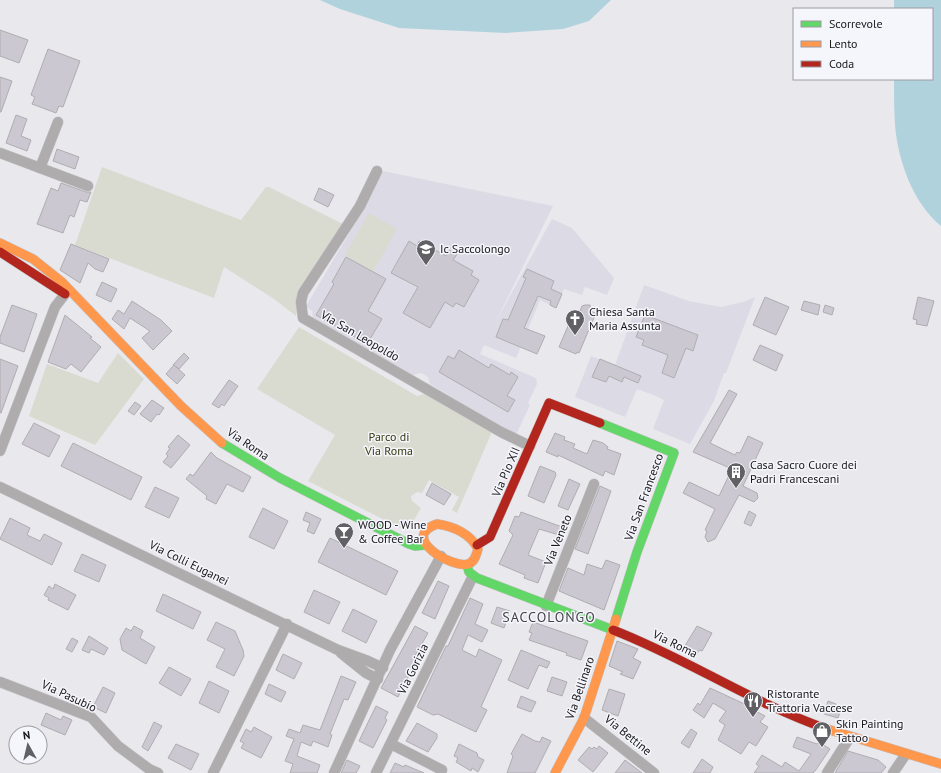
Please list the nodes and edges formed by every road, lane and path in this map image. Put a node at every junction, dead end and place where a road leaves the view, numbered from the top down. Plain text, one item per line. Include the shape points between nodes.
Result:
1 (58, 122) dead end
2 (0, 153) edge
3 (40, 168) junction
4 (377, 171) dead end
5 (88, 186) dead end
6 (0, 243) edge
7 (0, 252) edge
8 (65, 294) junction
9 (92, 312) junction
10 (549, 403) joint
11 (530, 446) junction
12 (0, 450) edge
13 (594, 484) dead end
14 (0, 487) edge
15 (425, 545) junction
16 (477, 545) junction
17 (439, 559) junction
18 (467, 565) junction
19 (472, 576) junction
20 (546, 606) junction
21 (287, 624) junction
22 (612, 630) junction
23 (338, 650) junction
24 (390, 650) junction
25 (368, 661) junction
26 (383, 668) junction
27 (378, 679) junction
28 (0, 682) edge
29 (584, 718) junction
30 (850, 737) junction
31 (390, 744) junction
32 (906, 754) junction
33 (941, 764) edge
34 (442, 770) dead end
35 (158, 773) edge
36 (213, 773) edge
37 (334, 773) edge
38 (376, 773) edge
39 (555, 773) edge
40 (654, 773) edge
41 (827, 773) edge
42 (893, 773) edge

1 - 3 street
2 - 3 street
3 - 5 street
4 - 11 street, Via San Leopoldo via 360,206 303,293 303,318 501,432
6 - 9 main road, Via Roma via 38,263
7 - 8 main road, Via Roma
8 - 9 main road, Via Roma
8 - 12 street via 55,307
9 - 15 main road, Via Roma via 181,406 226,445 253,464 397,538 415,546
10 - 11 main road, Via Pio XII
10 - 22 main road, Via San Francesco via 674,453 637,552
11 - 16 main road, Via Pio XII via 490,537
13 - 20 street, Via Veneto
14 - 21 street, Via Colli Euganei
15 - 16 main road via 426,531 437,524 446,525 470,538
15 - 17 main road
16 - 18 main road via 476,558
17 - 18 main road
17 - 24 street
18 - 19 main road
19 - 20 main road, Via Roma
19 - 31 street, Via Gorizia
20 - 22 main road, Via Roma
21 - 23 street, Via Colli Euganei
21 - 36 street
22 - 29 main road, Via Bellinaro
22 - 30 main road, Via Roma via 670,654 780,710
23 - 25 street, Via Colli Euganei
23 - 27 street via 366,673
24 - 25 street via 377,660
24 - 26 street
25 - 26 street, Via Colli Euganei
26 - 27 street
27 - 37 street
28 - 35 street, Via Pasubio via 91,717 118,746
29 - 39 main road, Via Bellinaro
29 - 40 street, Via Bettine
30 - 32 main road, Via Roma
30 - 41 street
31 - 34 street
31 - 38 street, Via Gorizia
32 - 33 main road, Via Roma
32 - 42 street

